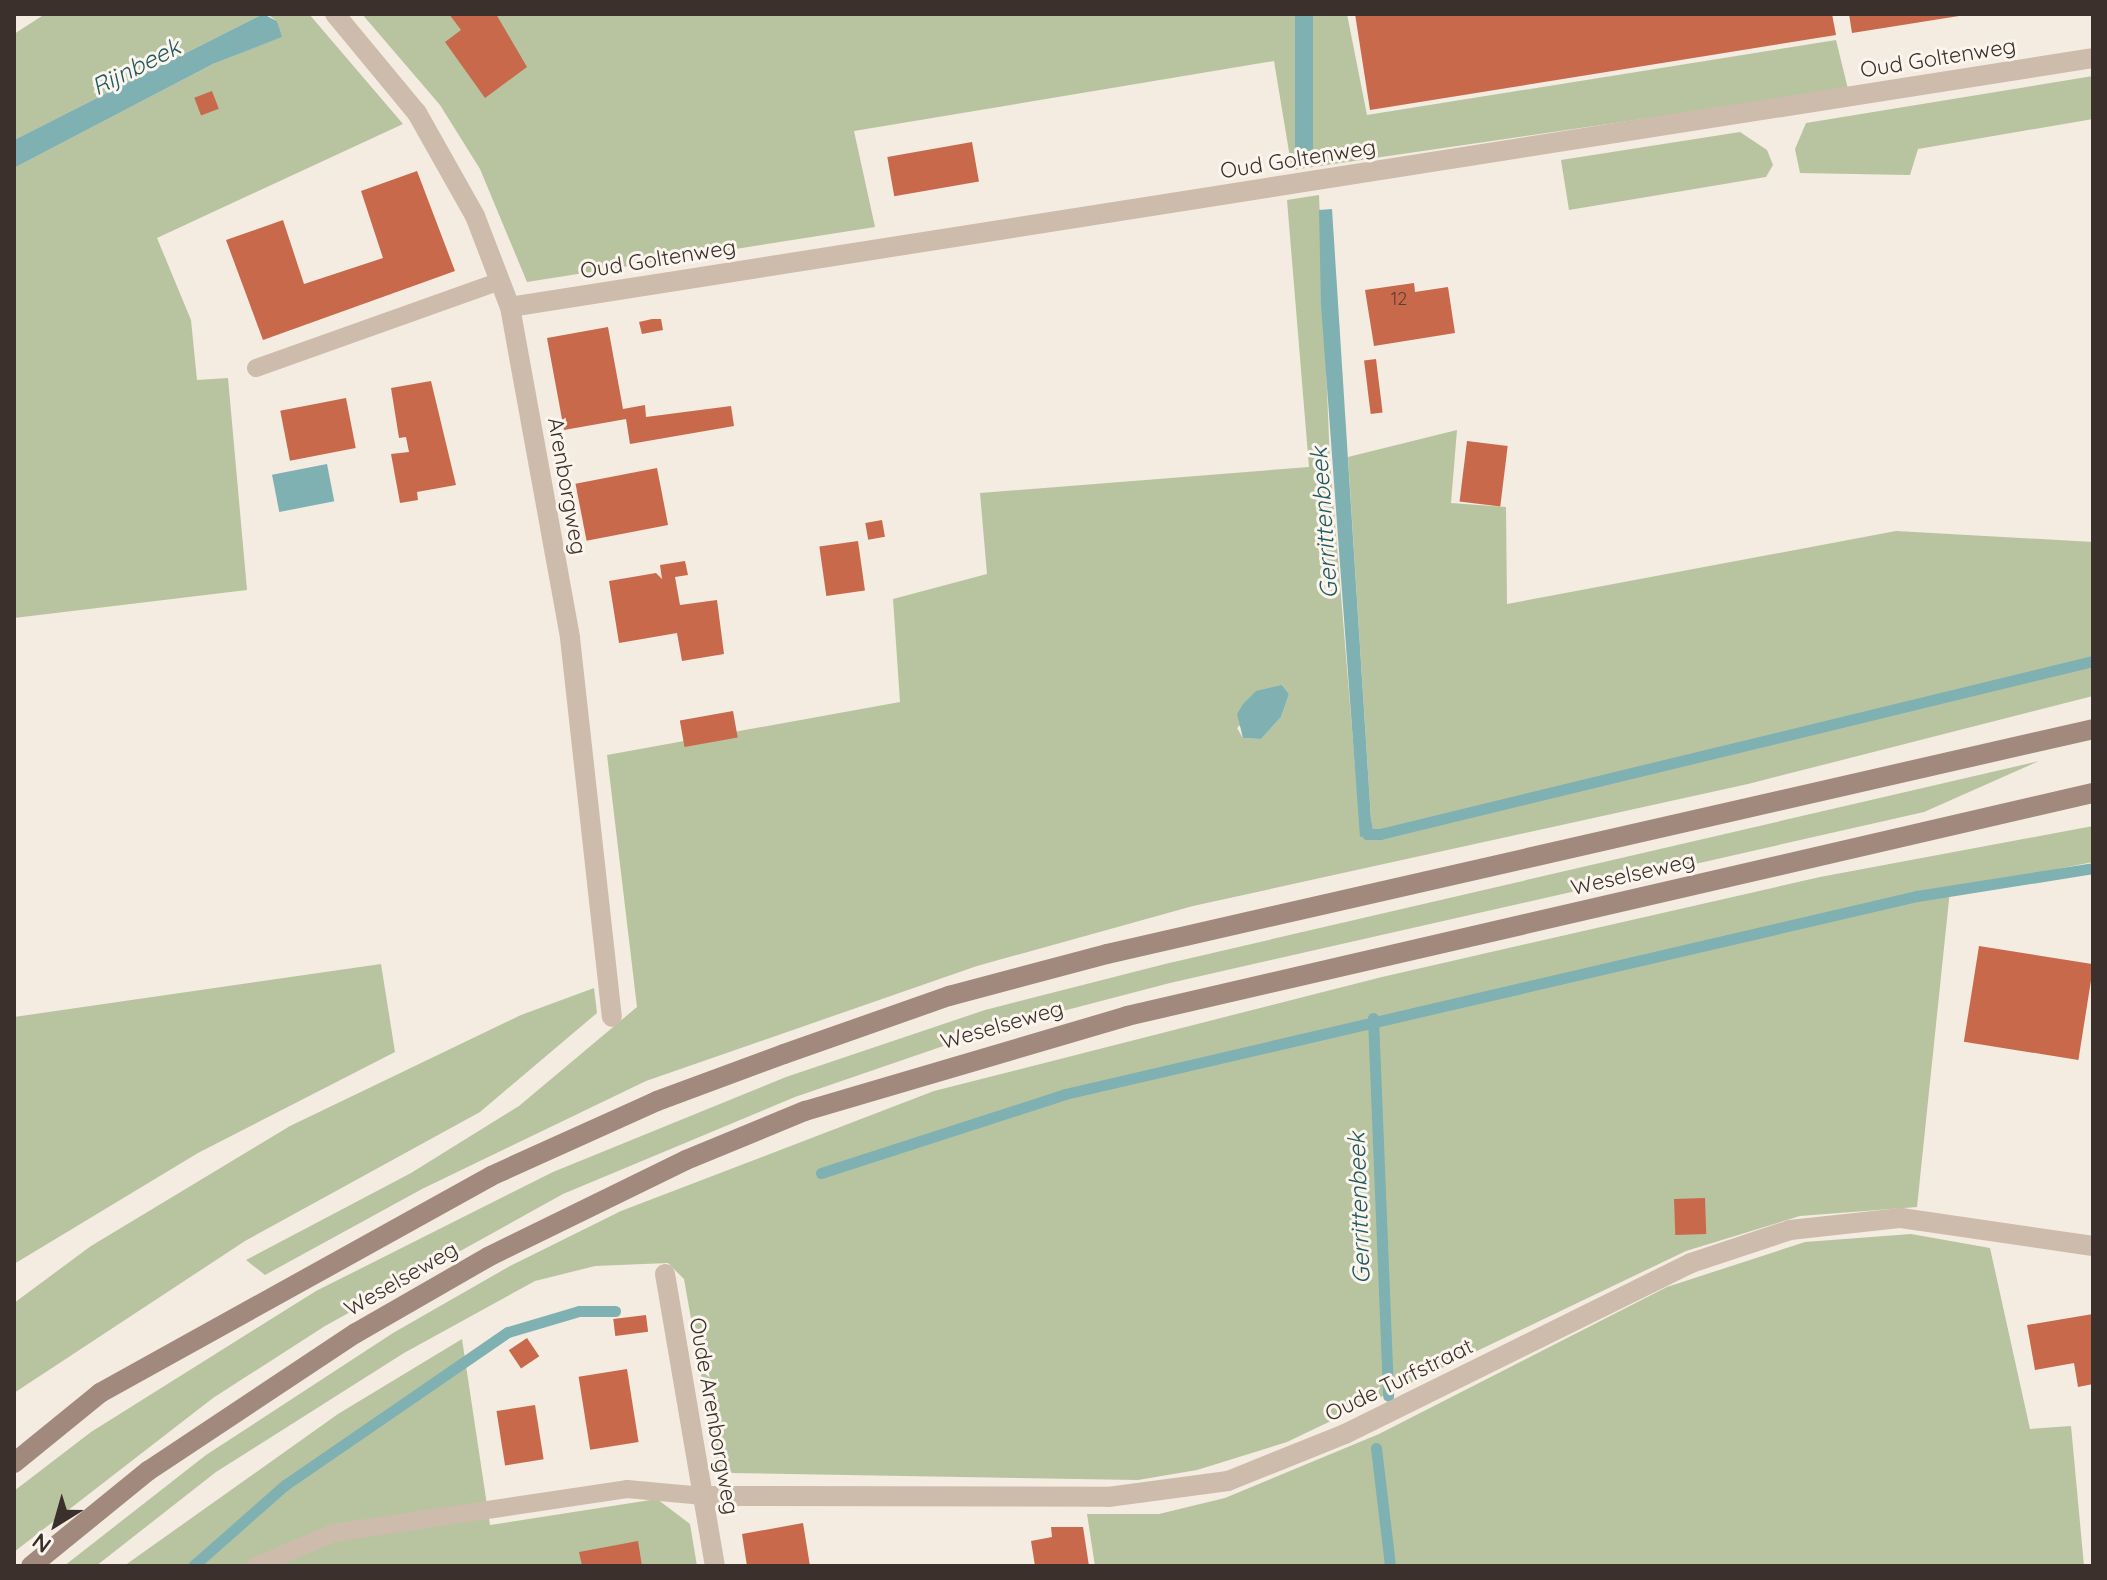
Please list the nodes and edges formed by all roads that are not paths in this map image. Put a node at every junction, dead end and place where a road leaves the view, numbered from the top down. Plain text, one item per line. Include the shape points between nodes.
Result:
1 (335, 14) edge
2 (2093, 58) edge
3 (500, 281) junction
4 (510, 307) junction
5 (256, 368) dead end
6 (2093, 729) edge
7 (2093, 793) edge
8 (612, 1017) dead end
9 (2093, 1246) edge
10 (665, 1274) dead end
11 (14, 1463) edge
12 (704, 1496) junction
13 (31, 1566) edge
14 (256, 1566) edge
15 (715, 1566) edge

1 - 3 street, Arenborgweg via 417,113 475,216
2 - 4 street, Oud Goltenweg
3 - 4 street, Arenborgweg
3 - 5 lane
4 - 8 street, Arenborgweg via 570,638
6 - 11 main road, Weselseweg via 1107,954 949,996 859,1027 657,1101 491,1176 100,1393
7 - 13 main road, Weselseweg via 1127,1016 805,1111 686,1160 488,1257 356,1333 148,1471
9 - 12 street, Oude Turfstraat via 1901,1218 1790,1230 1691,1263 1345,1434 1228,1481 1108,1497
10 - 12 street, Oude Arenborgweg
12 - 14 lane via 627,1489 333,1533
12 - 15 street, Oude Arenborgweg

